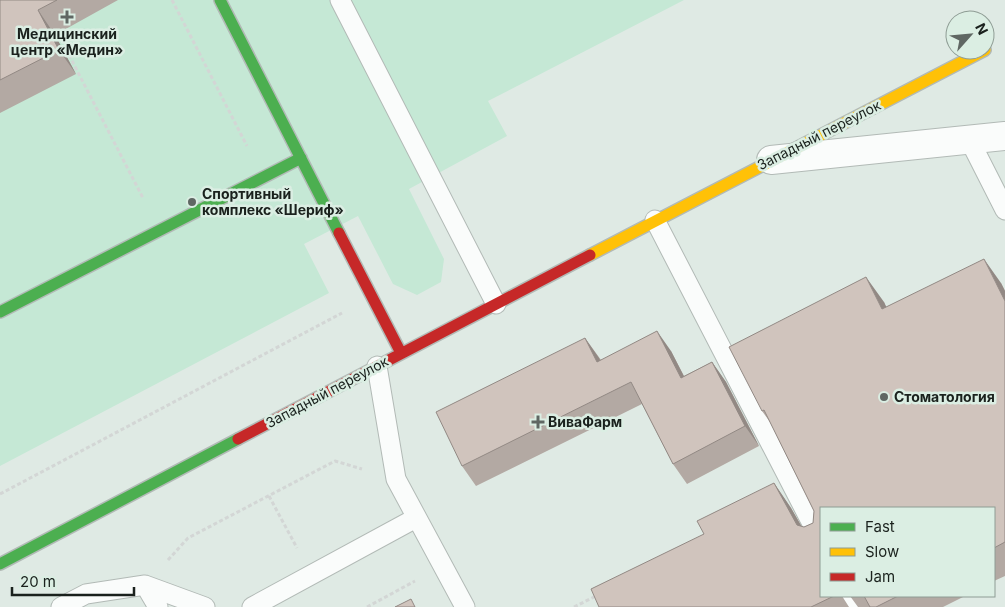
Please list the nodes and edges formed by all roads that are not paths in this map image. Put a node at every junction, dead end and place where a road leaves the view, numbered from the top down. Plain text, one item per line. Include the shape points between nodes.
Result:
1 (220, 0) edge
2 (340, 0) edge
3 (998, 43) dead end
4 (995, 45) edge
5 (965, 60) edge
6 (1005, 136) edge
7 (969, 139) junction
8 (301, 158) junction
9 (769, 160) junction
10 (1005, 210) edge
11 (654, 220) junction
12 (496, 304) junction
13 (0, 312) edge
14 (401, 354) junction
15 (377, 366) junction
16 (416, 518) junction
17 (820, 539) edge
18 (0, 564) edge
19 (145, 585) junction
20 (61, 607) edge
21 (158, 607) edge
22 (205, 607) edge
23 (252, 607) edge
24 (465, 607) edge

1 - 8 main road
2 - 12 lane
3 - 4 main road, Западный переулок
5 - 9 main road, Западный переулок
6 - 7 street
7 - 9 street
7 - 10 lane
8 - 13 main road
8 - 14 main road
9 - 11 main road, Западный переулок
11 - 12 main road, Западный переулок
11 - 17 lane
12 - 14 main road, Западный переулок
14 - 15 main road, Западный переулок
15 - 16 lane via 396,479
15 - 18 main road, Западный переулок
16 - 23 lane
16 - 24 lane
19 - 20 lane via 86,594
19 - 21 lane
19 - 22 lane

